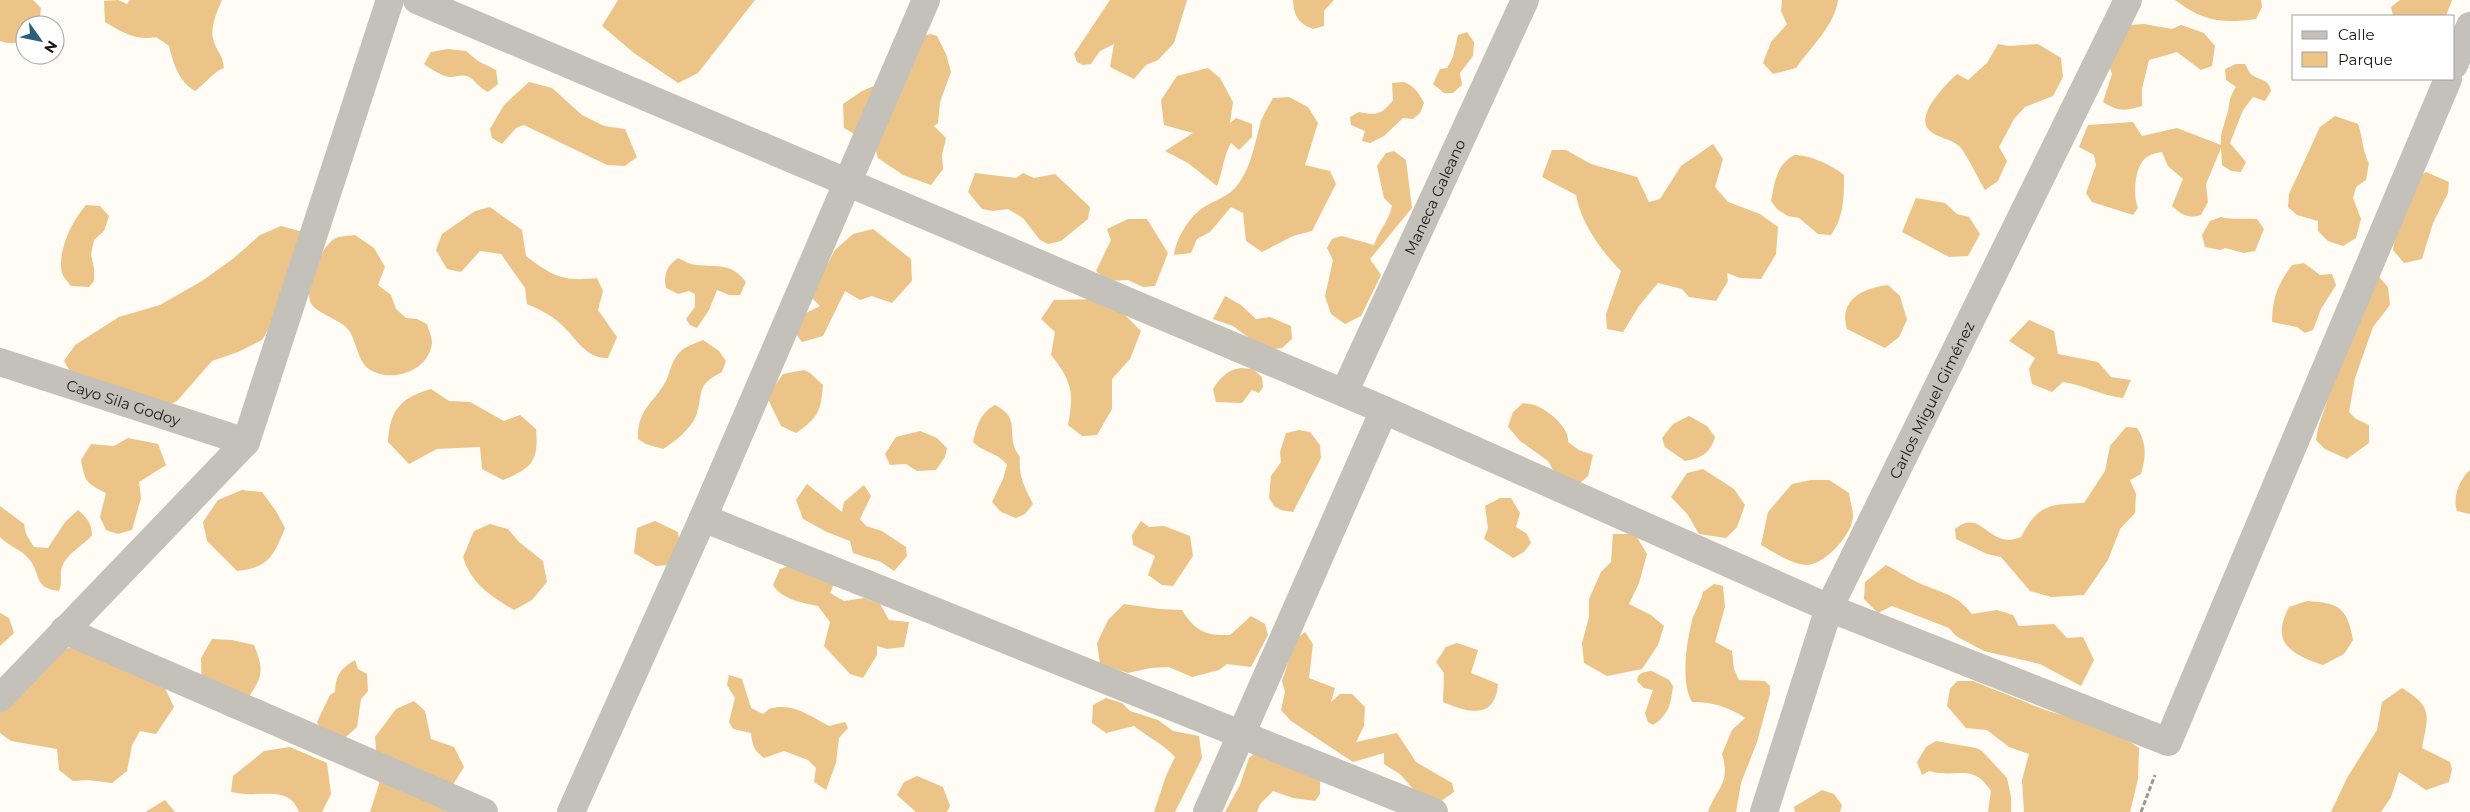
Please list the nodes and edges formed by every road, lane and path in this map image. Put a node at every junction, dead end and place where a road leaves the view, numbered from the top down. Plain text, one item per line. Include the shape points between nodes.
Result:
1 (390, 0) edge
2 (417, 0) edge
3 (926, 0) edge
4 (1525, 0) edge
5 (2128, 0) edge
6 (2470, 26) edge
7 (2455, 63) edge
8 (2448, 80) edge
9 (846, 182) junction
10 (0, 362) edge
11 (1344, 393) junction
12 (1384, 410) junction
13 (246, 442) junction
14 (703, 518) junction
15 (1829, 608) junction
16 (64, 630) junction
17 (0, 698) edge
18 (1241, 735) junction
19 (484, 812) edge
20 (571, 812) edge
21 (1207, 812) edge
22 (1434, 812) edge
23 (1764, 812) edge

1 - 13 street
2 - 9 street
3 - 9 street
4 - 11 street, Maneca Galeano
5 - 15 street, Carlos Miguel Giménez
6 - 7 street
8 - 15 street via 2168,742
9 - 11 street
9 - 14 street
10 - 13 street, Cayo Sila Godoy
11 - 12 street
12 - 15 street
12 - 18 street
13 - 16 street
14 - 18 street
14 - 20 street
15 - 23 street, Carlos Miguel Giménez
16 - 17 street
16 - 19 street
18 - 21 street
18 - 22 street

